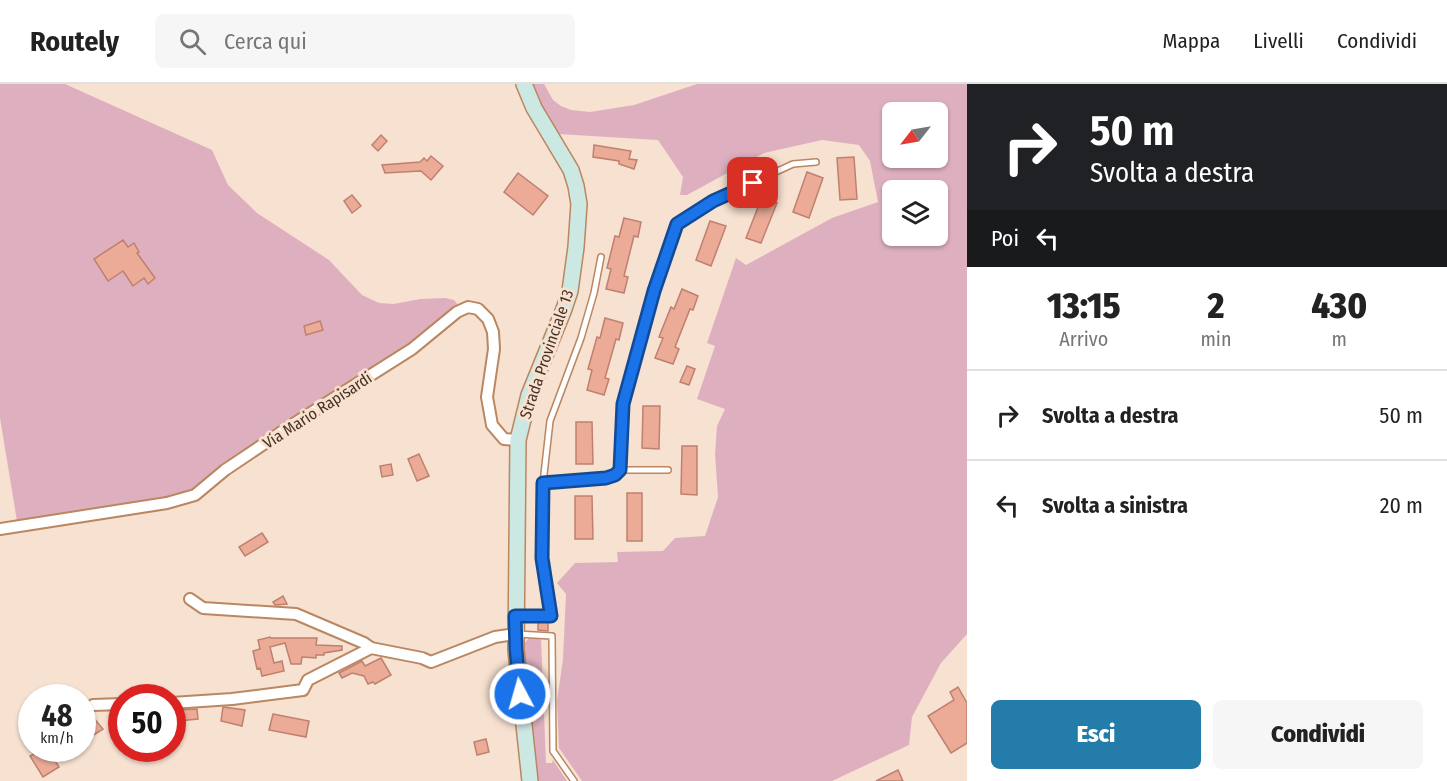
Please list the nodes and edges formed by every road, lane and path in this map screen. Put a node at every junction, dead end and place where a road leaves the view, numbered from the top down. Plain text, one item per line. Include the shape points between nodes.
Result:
1 (524, 84) edge
2 (816, 162) dead end
3 (601, 257) dead end
4 (518, 440) junction
5 (620, 470) junction
6 (668, 470) dead end
7 (543, 483) junction
8 (0, 529) edge
9 (190, 599) dead end
10 (515, 616) junction
11 (515, 634) junction
12 (371, 648) junction
13 (186, 702) edge
14 (530, 781) edge
15 (574, 781) edge

1 - 4 main road, Strada Provinciale 13 via 571,170 579,204 570,291 528,395
2 - 5 lane via 793,164 713,201 677,224 623,404
3 - 7 lane via 581,338 550,421
4 - 8 street, Via Mario Rapisardi via 504,439 492,425 487,397 493,333 488,319 478,309 468,307 412,349 225,470 195,495 167,503
4 - 10 main road, Strada Provinciale 13
5 - 6 lane
5 - 7 lane via 606,478
7 - 10 lane via 542,558 551,616
9 - 12 street via 203,608 296,614
10 - 11 main road, Strada Provinciale 13
11 - 12 street via 495,637 431,662
11 - 14 main road, Strada Provinciale 13
11 - 15 lane via 552,636 553,751
12 - 13 street via 308,680 303,690

